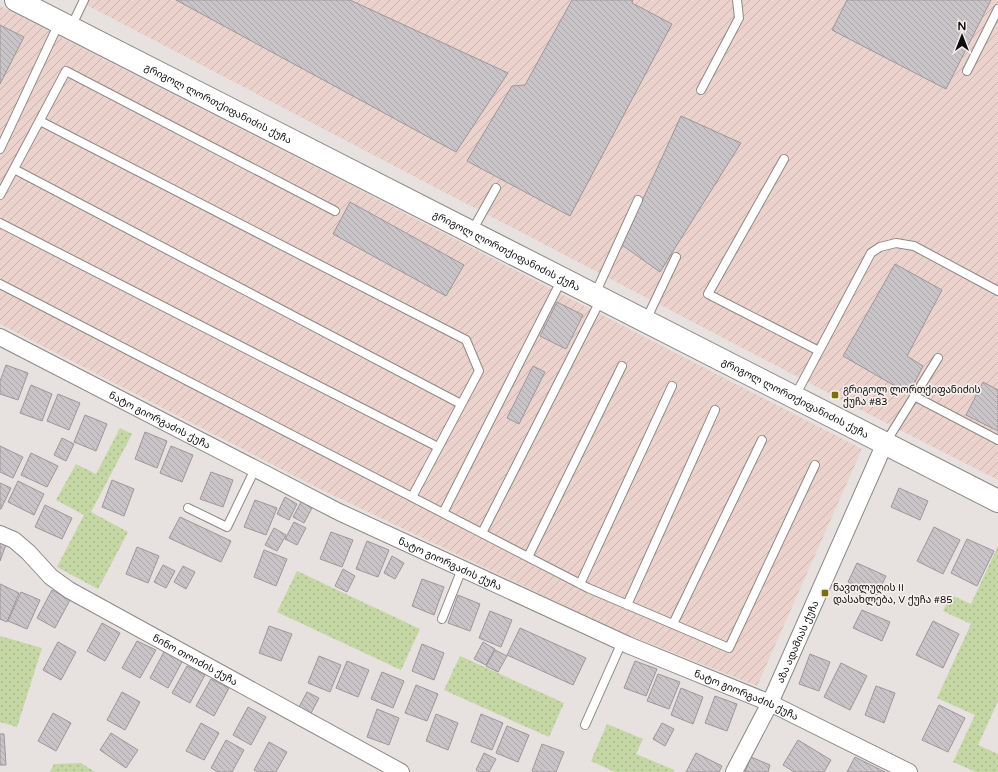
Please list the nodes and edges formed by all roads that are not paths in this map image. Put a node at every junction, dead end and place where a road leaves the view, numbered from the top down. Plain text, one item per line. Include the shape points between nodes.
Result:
1 (16, 0) edge
2 (84, 0) edge
3 (737, 0) edge
4 (998, 9) edge
5 (65, 25) junction
6 (967, 71) dead end
7 (701, 90) dead end
8 (40, 121) junction
9 (0, 149) edge
10 (784, 159) dead end
11 (14, 169) junction
12 (496, 188) dead end
13 (0, 195) edge
14 (638, 200) dead end
15 (335, 211) dead end
16 (0, 223) edge
17 (471, 232) junction
18 (676, 257) dead end
19 (562, 278) junction
20 (0, 284) edge
21 (998, 291) edge
22 (598, 297) junction
23 (646, 321) junction
24 (0, 336) edge
25 (819, 351) junction
26 (938, 358) dead end
27 (622, 366) dead end
28 (672, 386) dead end
29 (914, 396) junction
30 (795, 397) junction
31 (461, 404) junction
32 (715, 410) dead end
33 (762, 440) dead end
34 (998, 440) edge
35 (886, 443) junction
36 (438, 447) junction
37 (815, 465) dead end
38 (255, 469) junction
39 (412, 497) junction
40 (998, 501) edge
41 (188, 508) dead end
42 (443, 513) junction
43 (482, 533) junction
44 (0, 534) edge
45 (528, 557) junction
46 (462, 569) junction
47 (580, 584) junction
48 (627, 604) junction
49 (442, 619) dead end
50 (673, 624) junction
51 (622, 642) junction
52 (770, 704) junction
53 (585, 725) dead end
54 (401, 772) edge
55 (734, 772) edge
56 (909, 772) edge

1 - 5 street, გრიგოლ ლორთქიფანიძის ქუჩა
2 - 5 lane
3 - 7 lane via 739,18
4 - 6 lane
5 - 9 lane
5 - 17 street, გრიგოლ ლორთქიფანიძის ქუჩა
8 - 11 lane
8 - 15 lane via 66,71
8 - 31 lane via 466,340 479,371
10 - 25 lane via 708,294
11 - 13 lane
11 - 31 lane
12 - 17 lane
14 - 22 lane
16 - 36 lane
17 - 19 street, გრიგოლ ლორთქიფანიძის ქუჩა
18 - 23 lane
19 - 22 street, გრიგოლ ლორთქიფანიძის ქუჩა
19 - 42 lane
20 - 39 lane
21 - 25 lane via 914,246 896,243 880,247 871,253
22 - 23 street, გრიგოლ ლორთქიფანიძის ქუჩა
22 - 43 lane
23 - 30 street, გრიგოლ ლორთქიფანიძის ქუჩა
24 - 38 street, ნატო გიორგაძის ქუჩა
25 - 30 lane
26 - 29 lane
27 - 45 lane
28 - 47 lane
29 - 34 lane
29 - 35 lane
30 - 35 street, გრიგოლ ლორთქიფანიძის ქუჩა
31 - 36 lane
32 - 48 lane
33 - 50 lane
35 - 40 street, გრიგოლ ლორთქიფანიძის ქუჩა
35 - 52 street, აზა ადამიას ქუჩა
36 - 39 lane
37 - 50 lane via 729,648
38 - 41 lane via 227,527
38 - 46 street, ნატო გიორგაძის ქუჩა via 339,512
39 - 42 lane
42 - 43 lane
43 - 45 lane
44 - 54 street, ნინო თოიძის ქუჩა via 14,540 51,577 69,590
45 - 47 lane
46 - 49 lane
46 - 51 street, ნატო გიორგაძის ქუჩა
47 - 48 lane
48 - 50 lane
51 - 52 street, ნატო გიორგაძის ქუჩა
51 - 53 lane
52 - 55 street, აზა ადამიას ქუჩა
52 - 56 street, ნატო გიორგაძის ქუჩა

